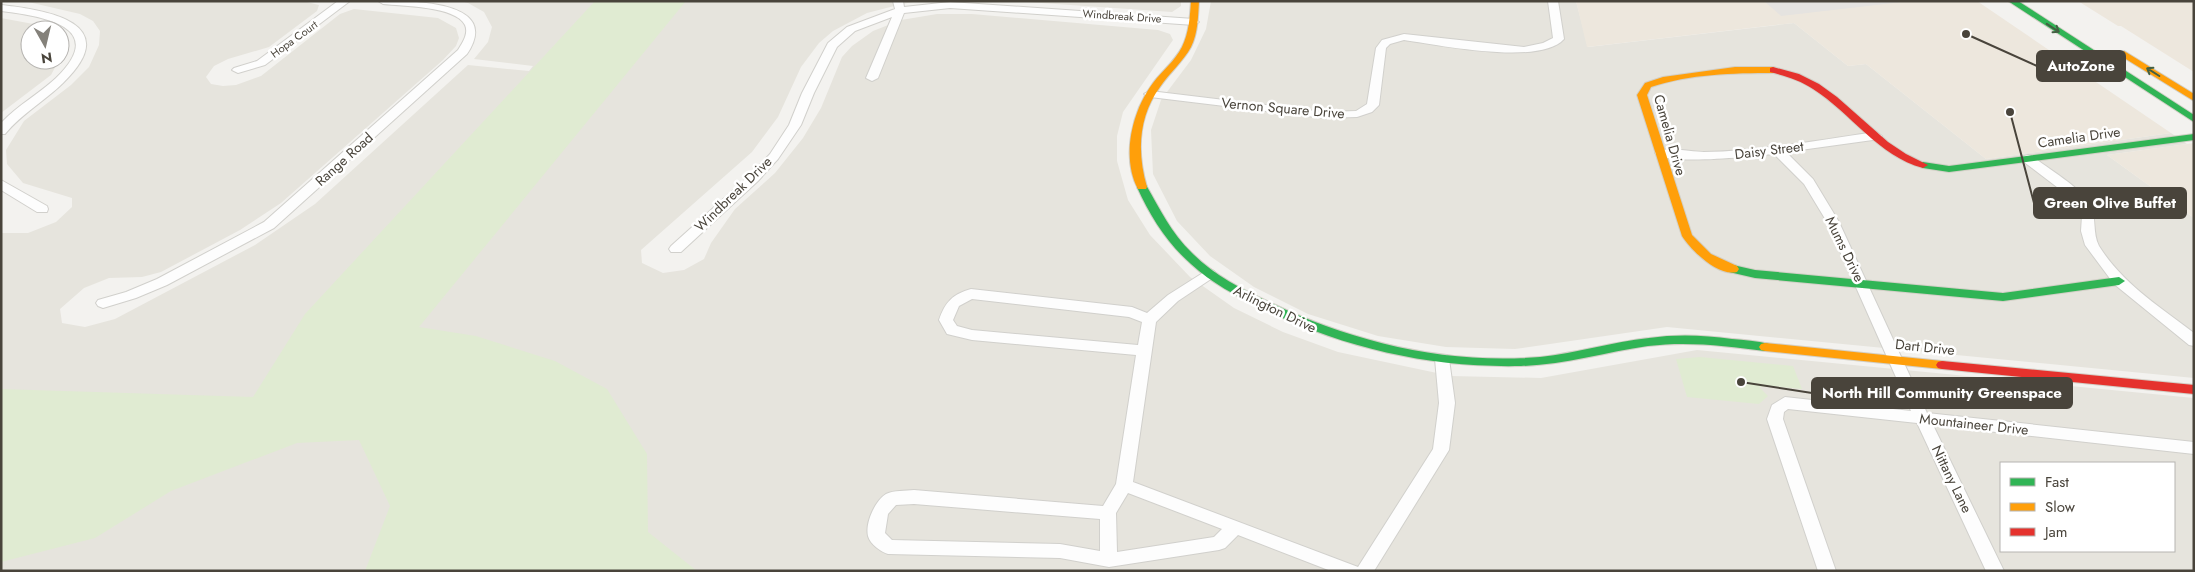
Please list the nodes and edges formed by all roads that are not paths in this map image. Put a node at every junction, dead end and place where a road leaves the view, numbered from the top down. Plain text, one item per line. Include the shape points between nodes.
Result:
1 (6, 1) edge
2 (345, 1) edge
3 (383, 1) edge
4 (1195, 1) edge
5 (1552, 1) edge
6 (2012, 1) edge
7 (1, 4) edge
8 (899, 6) edge
9 (1, 8) edge
10 (1194, 22) junction
11 (2115, 48) dead end
12 (238, 70) dead end
13 (872, 78) dead end
14 (1150, 94) junction
15 (2194, 98) edge
16 (2194, 119) edge
17 (1, 131) edge
18 (1876, 136) junction
19 (2194, 137) edge
20 (1777, 150) junction
21 (1661, 153) junction
22 (2028, 159) junction
23 (1, 184) edge
24 (42, 209) dead end
25 (676, 249) dead end
26 (1209, 274) junction
27 (2119, 280) junction
28 (1862, 284) junction
29 (103, 303) dead end
30 (1149, 320) junction
31 (1653, 341) joint
32 (2194, 341) edge
33 (1144, 351) junction
34 (1442, 359) junction
35 (1896, 360) junction
36 (2194, 390) edge
37 (1922, 418) junction
38 (2194, 448) edge
39 (1124, 485) junction
40 (1108, 513) junction
41 (1236, 527) junction
42 (1109, 560) junction
43 (1351, 571) edge
44 (1364, 571) edge
45 (1827, 571) edge
46 (1995, 571) edge

1 - 7 street
2 - 12 street, Hopa Court via 261,63
3 - 29 street, Range Road via 430,6 459,14 471,25 470,41 463,52 269,225 162,282
4 - 10 main road, Arlington Drive
5 - 14 street, Vernon Square Drive via 1559,39 1546,46 1501,50 1404,37 1386,42 1381,48 1373,105 1357,114 1324,115
6 -> 16 main road
8 - 10 street, Windbreak Drive via 1024,9
8 - 13 street
8 - 25 street, Windbreak Drive via 852,29 832,45 795,125 774,156
9 - 17 street via 64,21 77,31 81,45 76,60 63,78
10 - 14 main road, Arlington Drive via 1184,50
15 -> 11 main road
14 - 26 main road, Arlington Drive via 1137,124 1134,145 1142,187 1164,226 1187,255
18 - 20 street, Daisy Street
18 - 21 main road, Camelia Drive via 1808,81 1780,71 1755,69 1657,81 1647,86 1642,95
18 - 22 main road, Camelia Drive via 1900,155 1936,168
19 - 22 main road, Camelia Drive
20 - 21 street, Daisy Street via 1716,156
20 - 28 street, Mums Drive via 1820,198
21 - 28 main road, Camelia Drive via 1687,236 1692,245 1709,259 1747,273
22 - 27 street via 2084,205 2092,245
23 - 24 street
26 - 30 street via 1173,298
26 - 34 main road, Arlington Drive via 1264,306 1316,329 1375,347
27 - 28 main road, Camelia Drive via 2003,297
27 - 32 street
28 - 35 street, Mums Drive
30 - 33 street
30 - 33 street via 1132,312 971,294 959,298 949,308 946,320 952,330 972,335
31 - 34 main road, Arlington Drive via 1572,357 1524,362
31 - 35 main road, Dart Drive via 1689,339
33 - 39 street
34 - 44 street via 1447,403 1441,450
35 - 36 main road, Dart Drive
35 - 37 street, Nittany Lane
37 - 38 street, Mountaineer Drive
37 - 45 street, Mountaineer Drive via 1785,403 1776,409 1776,419
37 - 46 street, Nittany Lane
39 - 40 street
39 - 41 street
40 - 42 street
40 - 42 street via 892,499 880,511 876,535 888,547 1060,551
41 - 42 street via 1219,543
41 - 43 street

